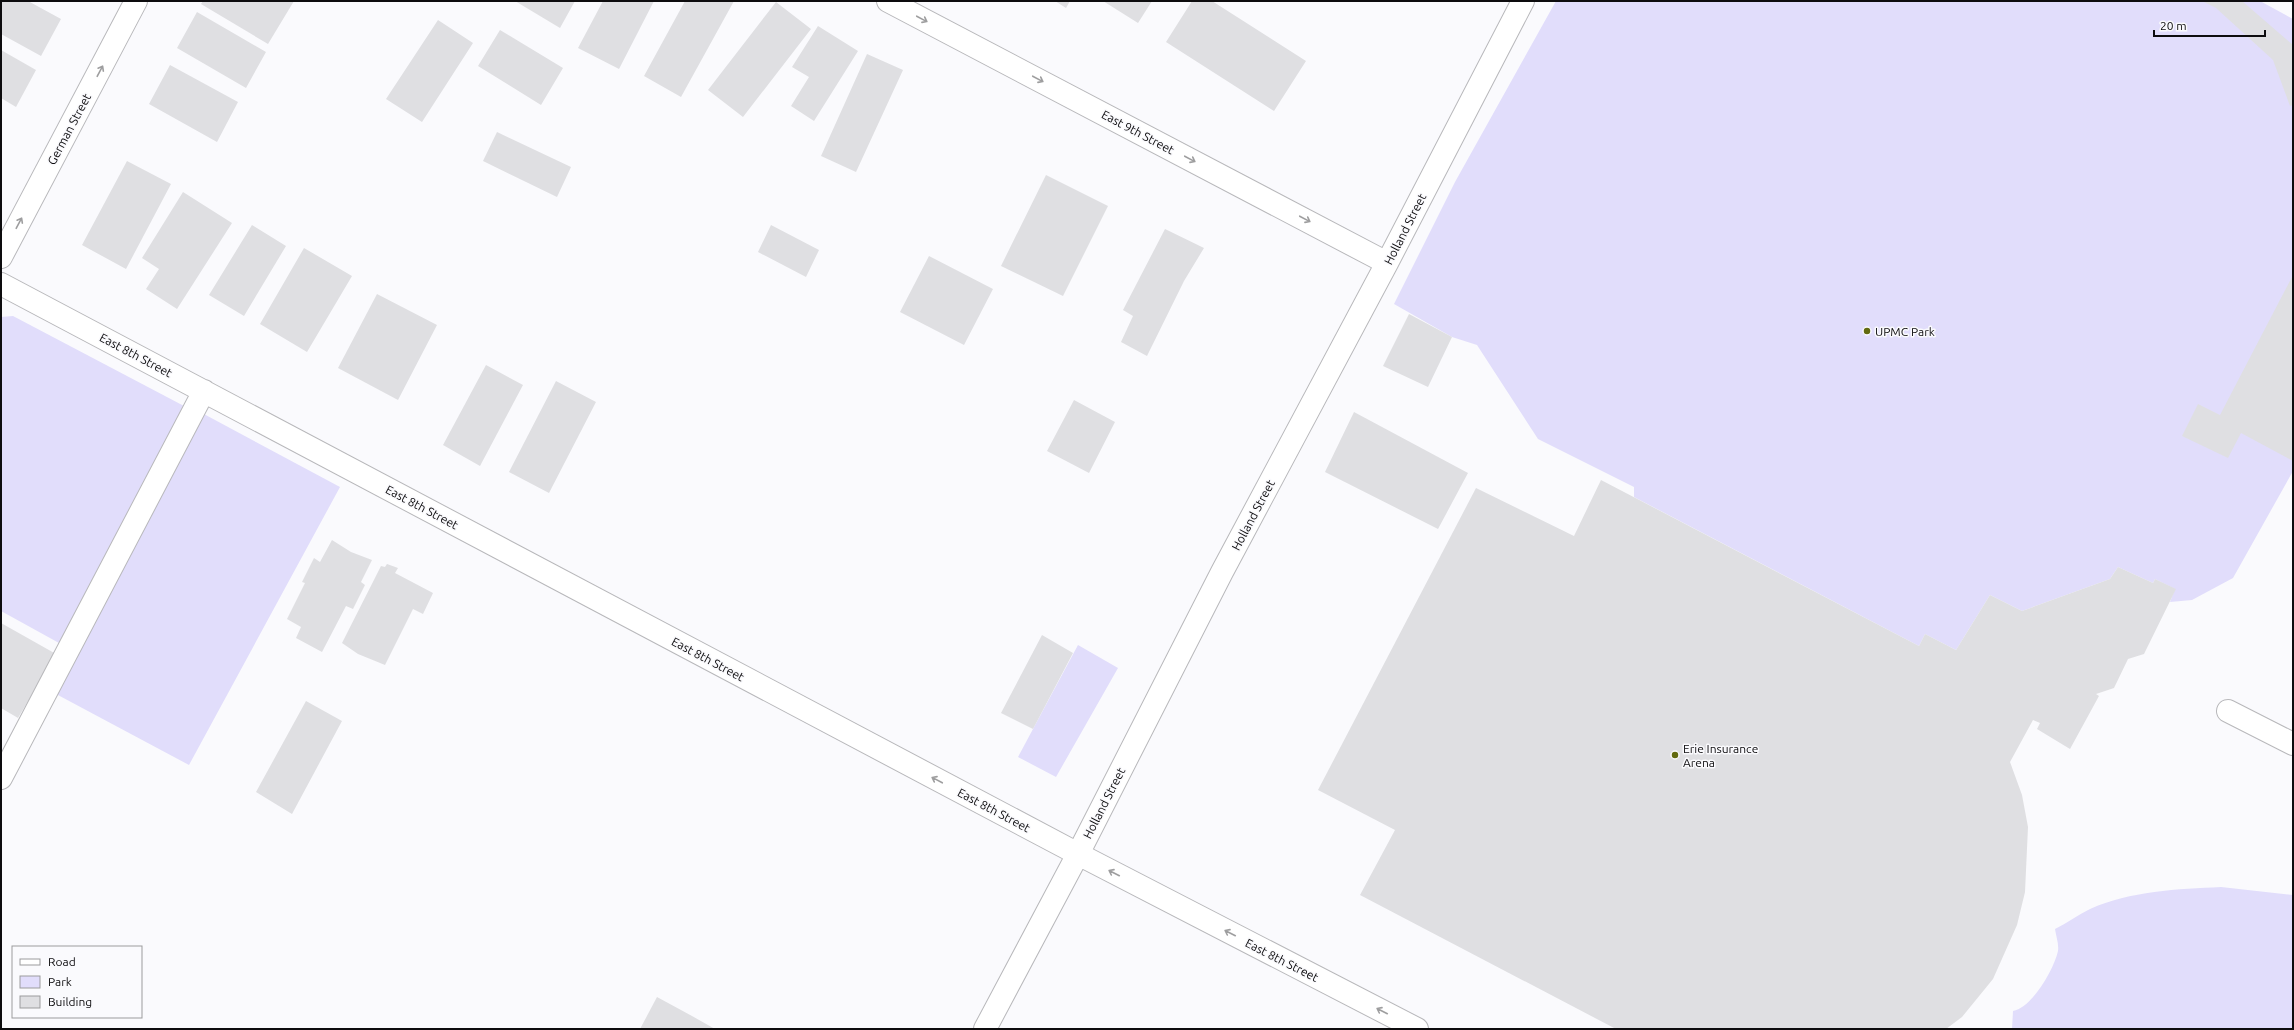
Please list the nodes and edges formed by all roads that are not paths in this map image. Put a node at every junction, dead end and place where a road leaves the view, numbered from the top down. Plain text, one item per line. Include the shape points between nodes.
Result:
1 (136, 1) edge
2 (888, 1) edge
3 (1523, 1) edge
4 (1, 257) edge
5 (1388, 263) junction
6 (1, 284) edge
7 (204, 391) junction
8 (2228, 711) dead end
9 (2293, 744) edge
10 (1, 778) edge
11 (1078, 854) junction
12 (985, 1029) edge
13 (1417, 1029) edge

4 -> 1 street, German Street
2 -> 5 street, East 9th Street
3 - 5 street, Holland Street
5 - 11 street, Holland Street via 1219,579
6 - 7 street, East 8th Street
7 - 10 street
11 -> 7 street, East 8th Street
8 - 9 street
11 - 12 street, Holland Street
13 -> 11 street, East 8th Street

